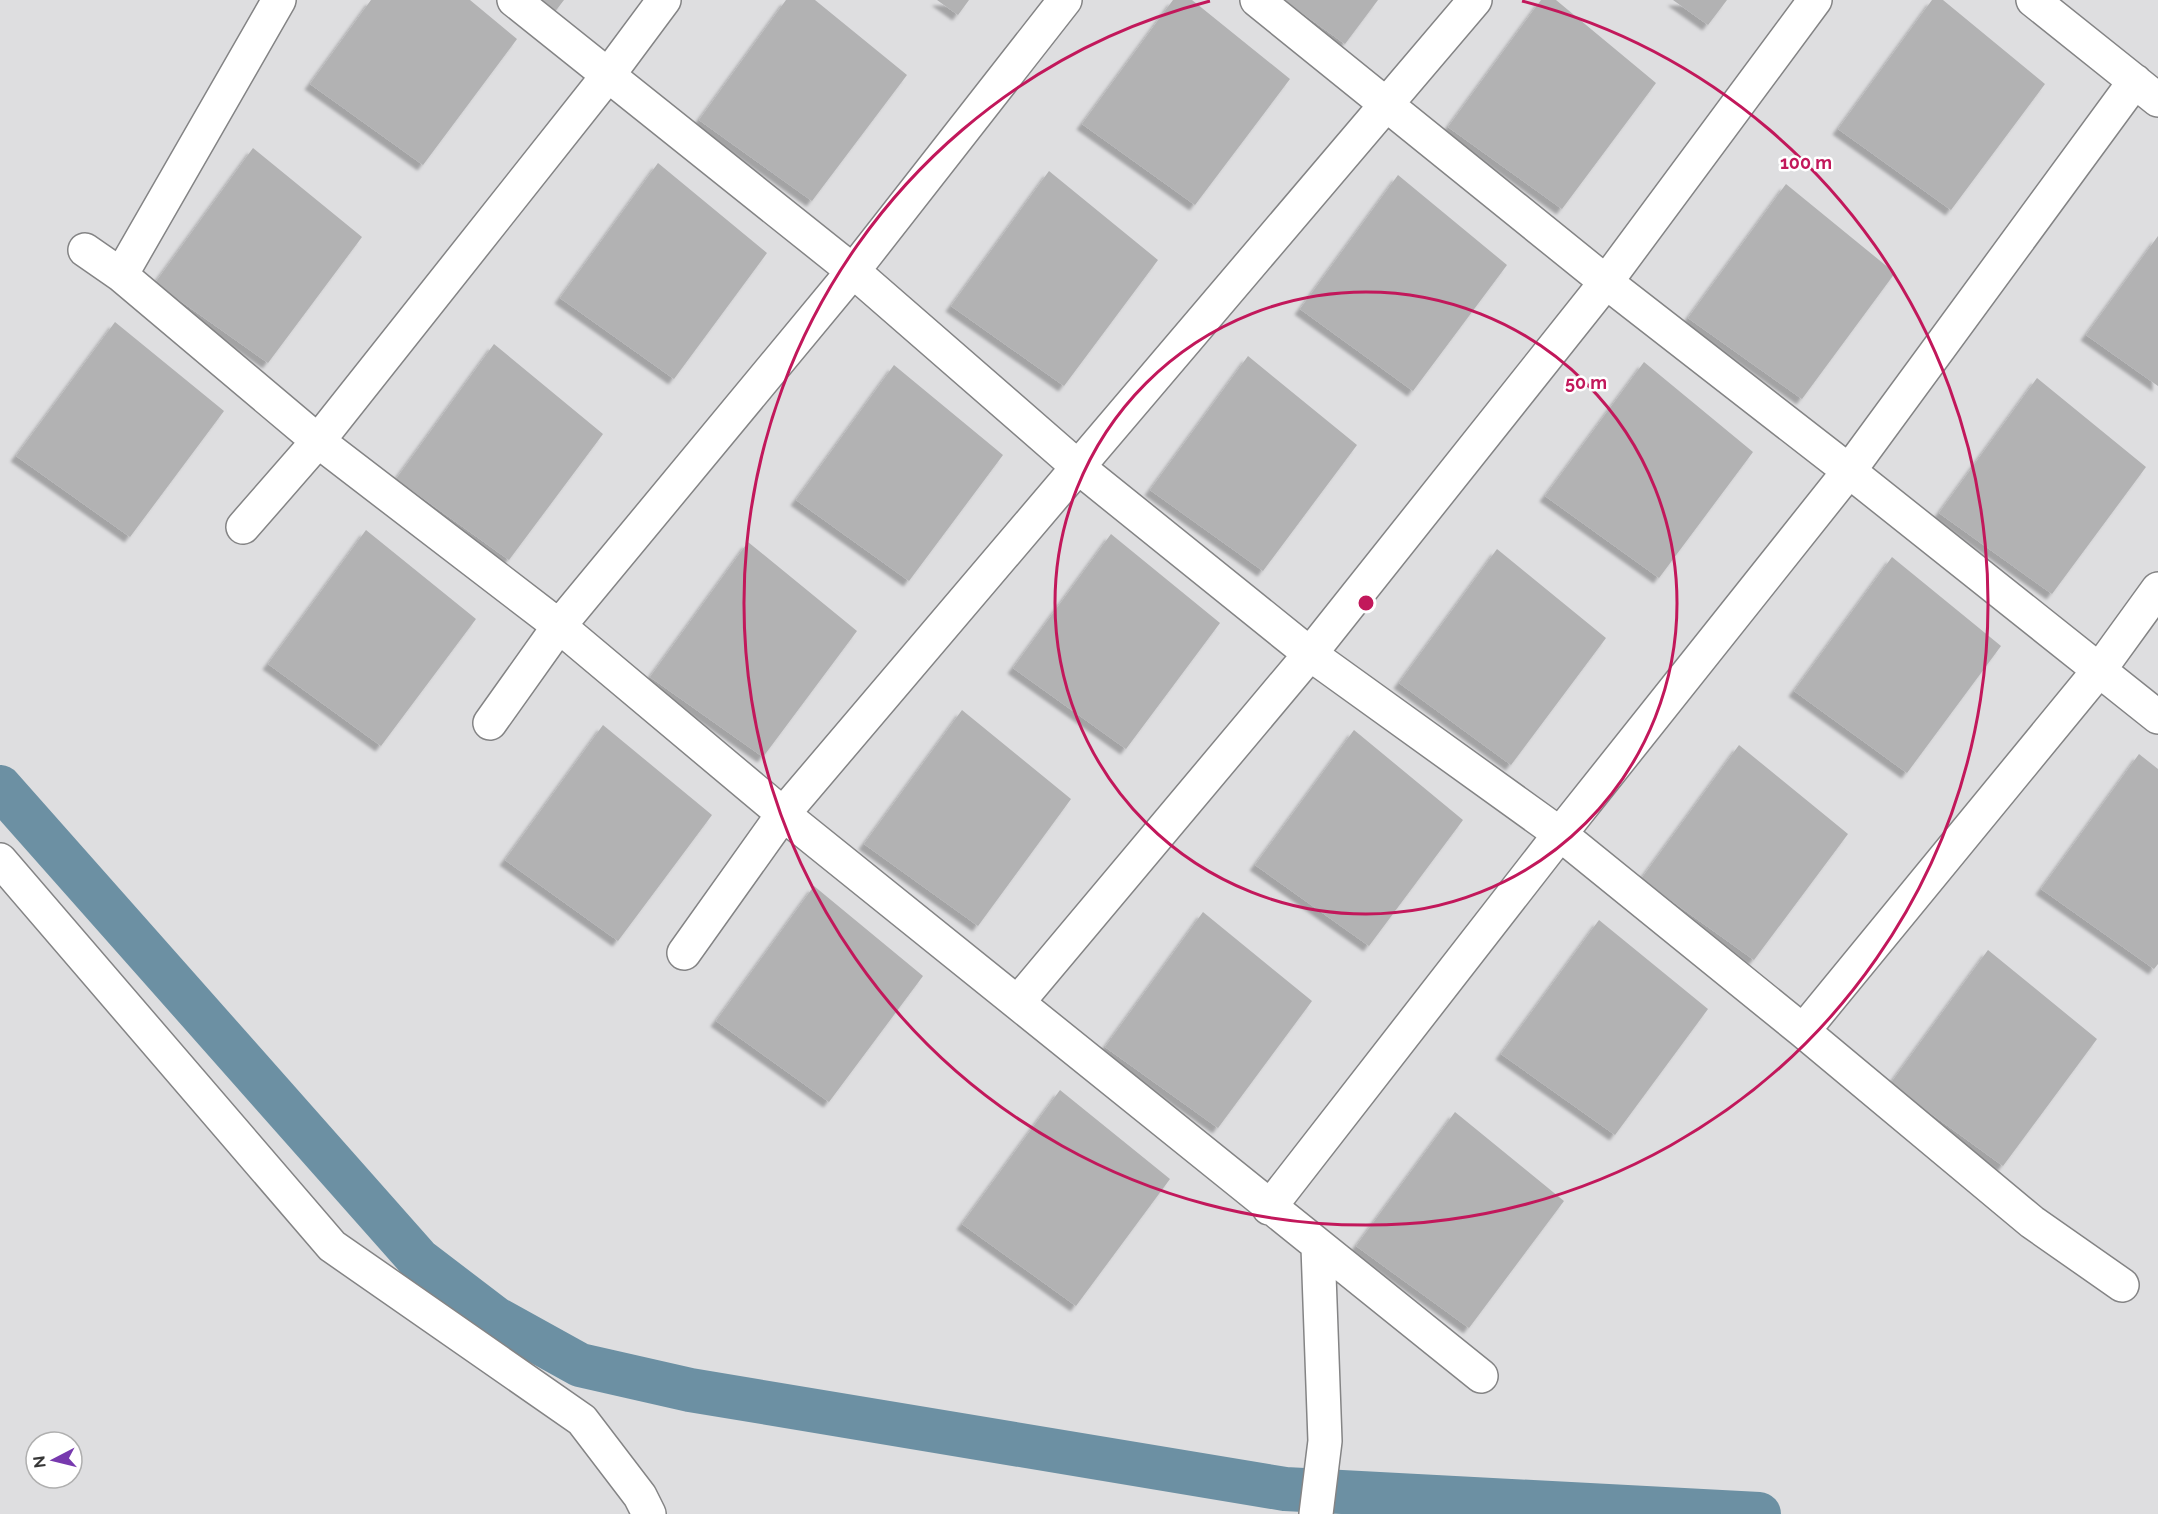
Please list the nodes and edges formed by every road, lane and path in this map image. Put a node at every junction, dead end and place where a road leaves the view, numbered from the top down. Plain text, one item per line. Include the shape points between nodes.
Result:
1 (279, 0) edge
2 (514, 0) edge
3 (664, 0) edge
4 (1065, 0) edge
5 (1257, 0) edge
6 (1475, 0) edge
7 (1815, 0) edge
8 (2033, 0) edge
9 (609, 74) junction
10 (2147, 90) edge
11 (1387, 103) junction
12 (85, 250) dead end
13 (853, 271) junction
14 (121, 275) junction
15 (1606, 282) junction
16 (318, 441) junction
17 (1078, 467) junction
18 (1850, 471) junction
19 (243, 527) dead end
20 (2158, 589) edge
21 (559, 626) junction
22 (1310, 654) junction
23 (2100, 669) junction
24 (2158, 717) edge
25 (490, 723) dead end
26 (783, 814) junction
27 (1560, 834) junction
28 (0, 860) edge
29 (684, 953) dead end
30 (1018, 1002) junction
31 (1803, 1031) junction
32 (1269, 1208) junction
33 (1318, 1247) junction
34 (2122, 1285) dead end
35 (1481, 1376) dead end
36 (649, 1514) edge
37 (1316, 1514) edge

1 - 14 street
2 - 9 street
3 - 9 street
4 - 13 street
5 - 11 street
6 - 11 street
7 - 15 street
8 - 10 street
9 - 13 street
9 - 16 street
10 - 18 street
11 - 15 street
11 - 17 street
12 - 14 street
13 - 17 street
13 - 21 street
14 - 16 street
15 - 18 street
15 - 22 street
16 - 19 street
16 - 21 street
17 - 22 street
17 - 26 street
18 - 23 street
18 - 27 street
20 - 23 street
21 - 25 street
21 - 26 street
22 - 27 street
22 - 30 street
23 - 24 street
23 - 31 street
26 - 29 street
26 - 30 street
27 - 31 street
27 - 32 street
28 - 36 street via 332,1246 582,1420 640,1496
30 - 32 street
31 - 34 street via 2032,1222
32 - 33 street
33 - 35 street
33 - 37 street via 1325,1440

